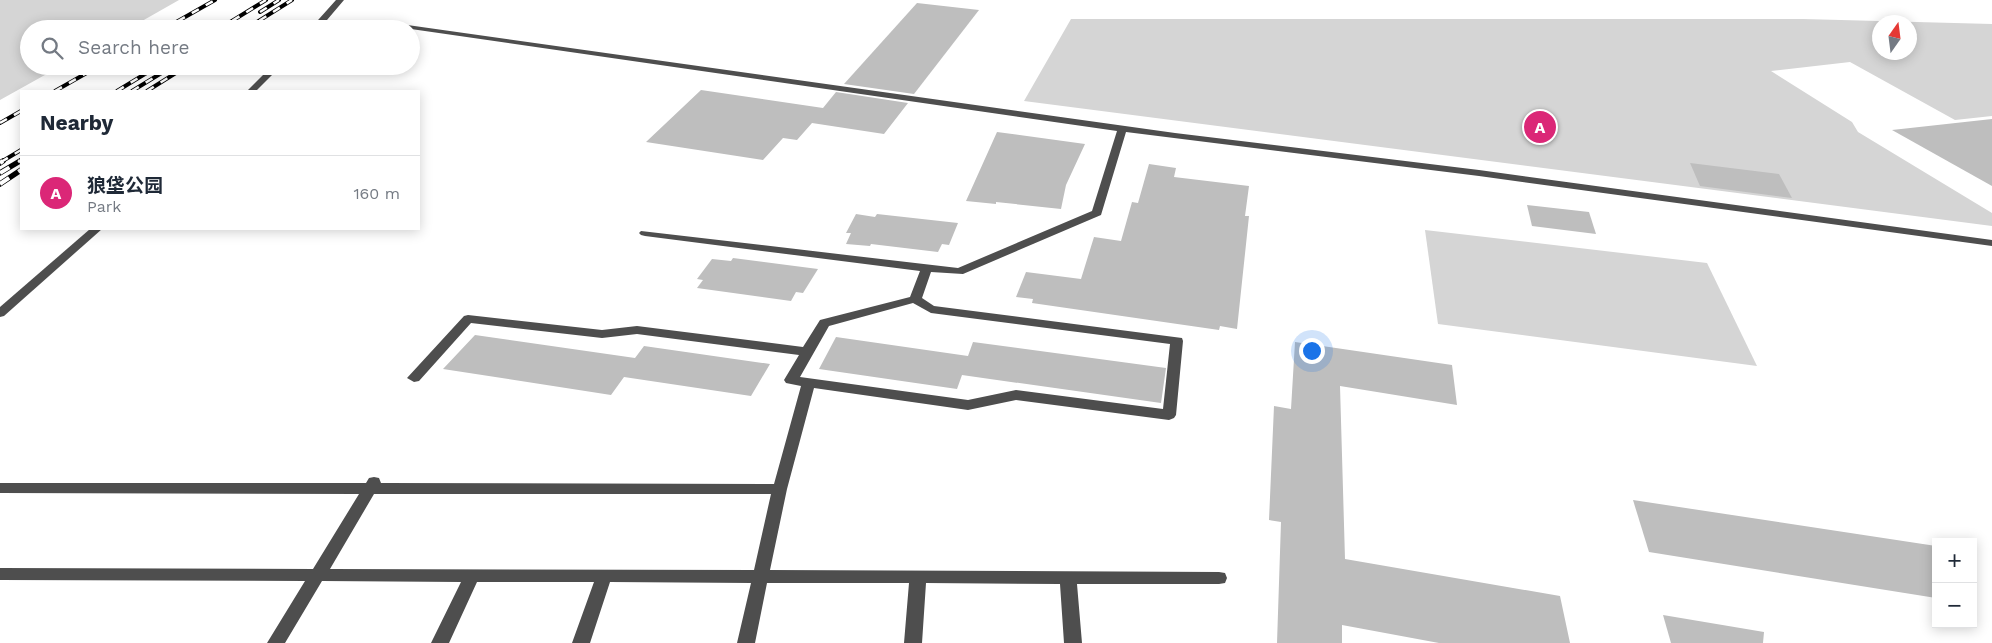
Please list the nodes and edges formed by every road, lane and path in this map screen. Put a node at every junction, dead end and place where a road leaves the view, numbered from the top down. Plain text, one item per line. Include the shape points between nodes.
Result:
1 (340, 0) edge
2 (322, 20) edge
3 (420, 29) edge
4 (268, 75) edge
5 (252, 90) edge
6 (1122, 129) junction
7 (95, 230) edge
8 (645, 233) dead end
9 (1992, 243) edge
10 (927, 268) junction
11 (915, 298) junction
12 (0, 313) edge
13 (807, 352) junction
14 (414, 378) dead end
15 (809, 383) junction
16 (373, 484) junction
17 (0, 488) edge
18 (780, 489) junction
19 (0, 574) edge
20 (318, 575) junction
21 (472, 576) junction
22 (604, 576) junction
23 (761, 576) junction
24 (918, 577) junction
25 (1068, 577) junction
26 (1219, 578) dead end
27 (276, 643) edge
28 (440, 643) edge
29 (581, 643) edge
30 (746, 643) edge
31 (913, 643) edge
32 (1073, 643) edge

1 - 2 street
3 - 6 street
4 - 5 street
6 - 9 street via 1479,173
6 - 10 street via 1097,213 959,272
7 - 12 street
8 - 10 street
10 - 11 street
11 - 13 street via 824,323
11 - 15 street via 931,309 1177,341 1169,415 1016,395 968,405
13 - 14 street via 637,330 602,334 468,320
13 - 15 street via 792,380
15 - 18 street
16 - 17 street
16 - 18 street
16 - 20 street
18 - 23 street
19 - 20 street
20 - 21 street
20 - 27 street
21 - 22 street
21 - 28 street
22 - 23 street
22 - 29 street
23 - 24 street
23 - 30 street
24 - 25 street
24 - 31 street
25 - 26 street
25 - 32 street

